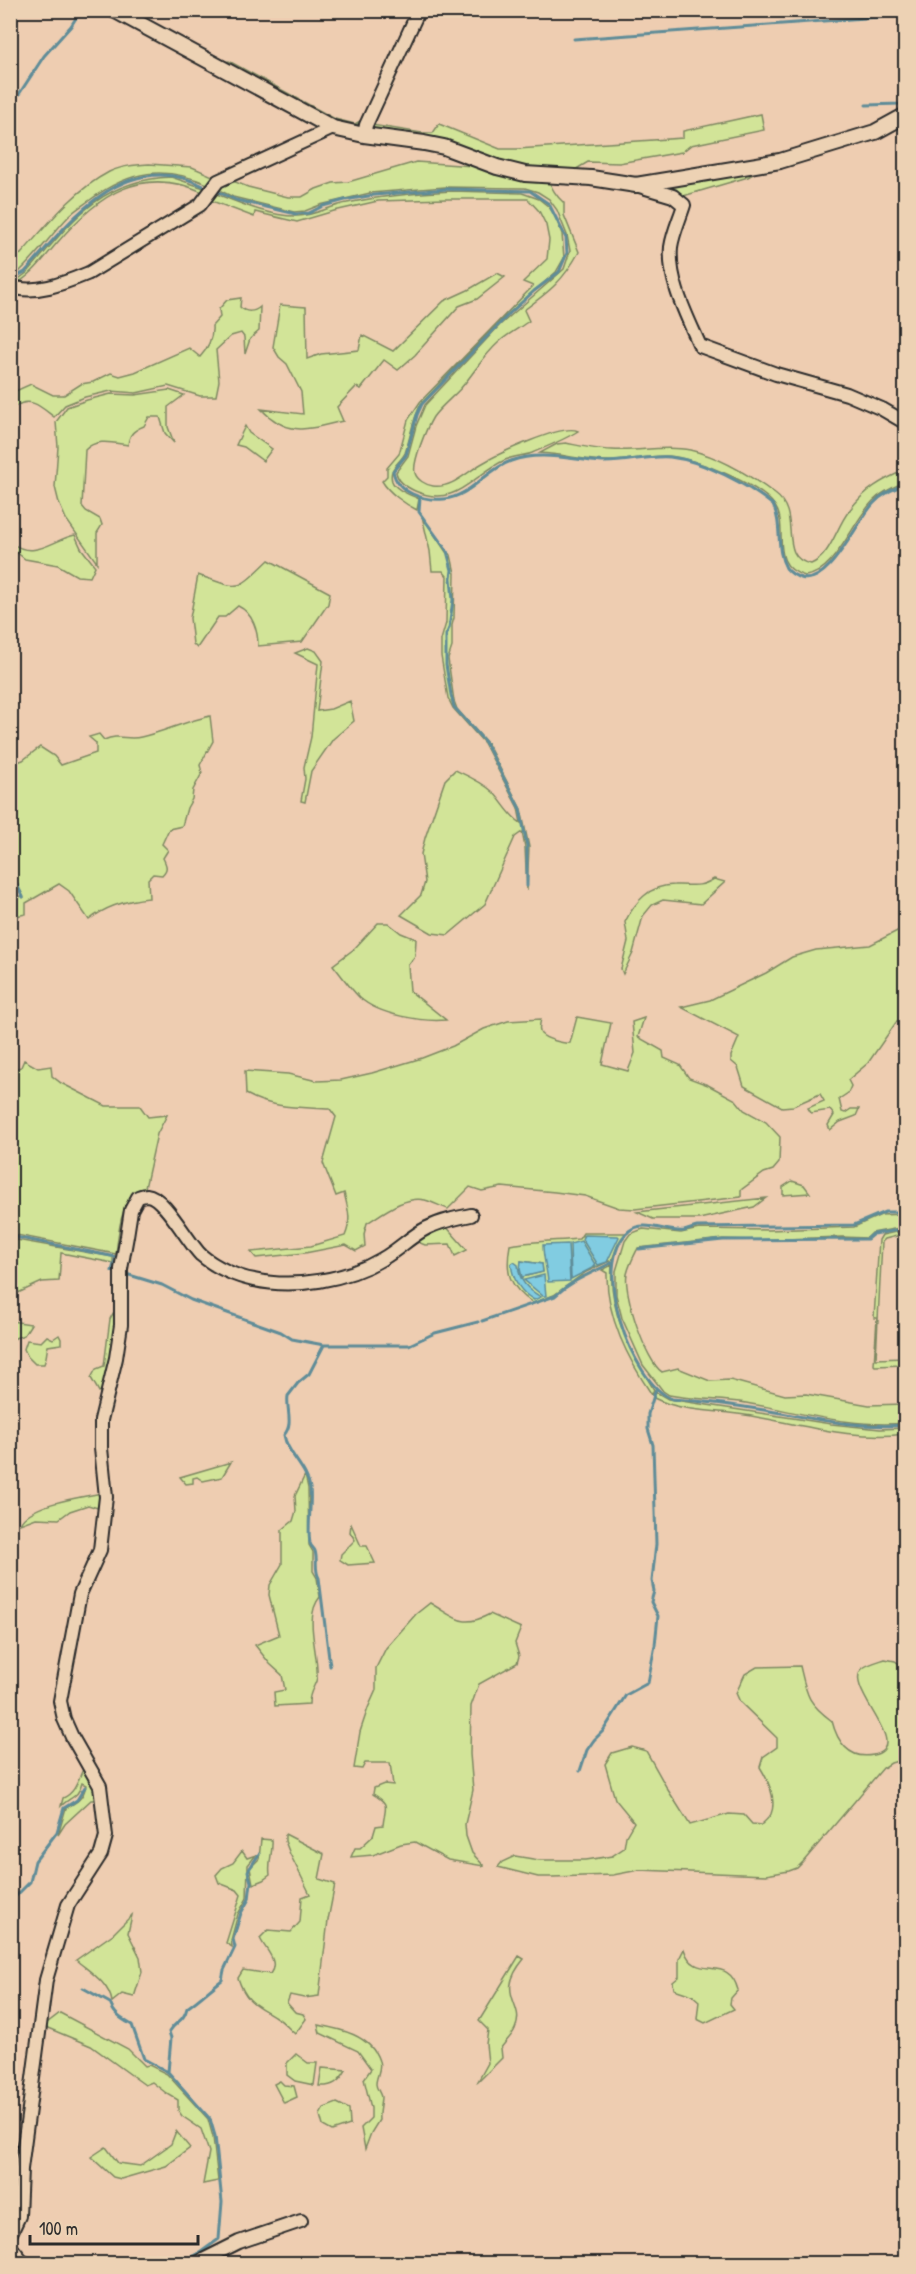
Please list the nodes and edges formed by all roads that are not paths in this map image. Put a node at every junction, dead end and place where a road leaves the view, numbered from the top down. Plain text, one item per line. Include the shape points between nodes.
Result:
1 (114, 10) edge
2 (419, 10) edge
3 (906, 115) edge
4 (333, 128) junction
5 (364, 135) junction
6 (636, 186) junction
7 (10, 286) edge
8 (906, 423) edge
9 (471, 1215) dead end
10 (301, 2221) dead end
11 (10, 2235) edge
12 (10, 2246) edge
13 (25, 2264) edge
14 (195, 2264) edge

1 - 4 street
2 - 5 street
3 - 6 street via 875,132 780,161
4 - 5 street
4 - 7 street via 218,181 200,205 89,273 36,289 20,291
5 - 6 street via 444,147 525,174 591,178
6 - 8 street via 673,196 684,206 671,246 673,276 700,346 776,374 847,394
9 - 11 street via 425,1229 359,1272 274,1283 230,1272 201,1255 157,1199 148,1195 138,1197 131,1210 121,1269 119,1336 101,1420 106,1497 100,1550 80,1594 60,1701 72,1737 100,1786 106,1836 101,1854 68,1905 46,1980 21,2169 19,2216
10 - 14 street via 239,2242
12 - 13 street

